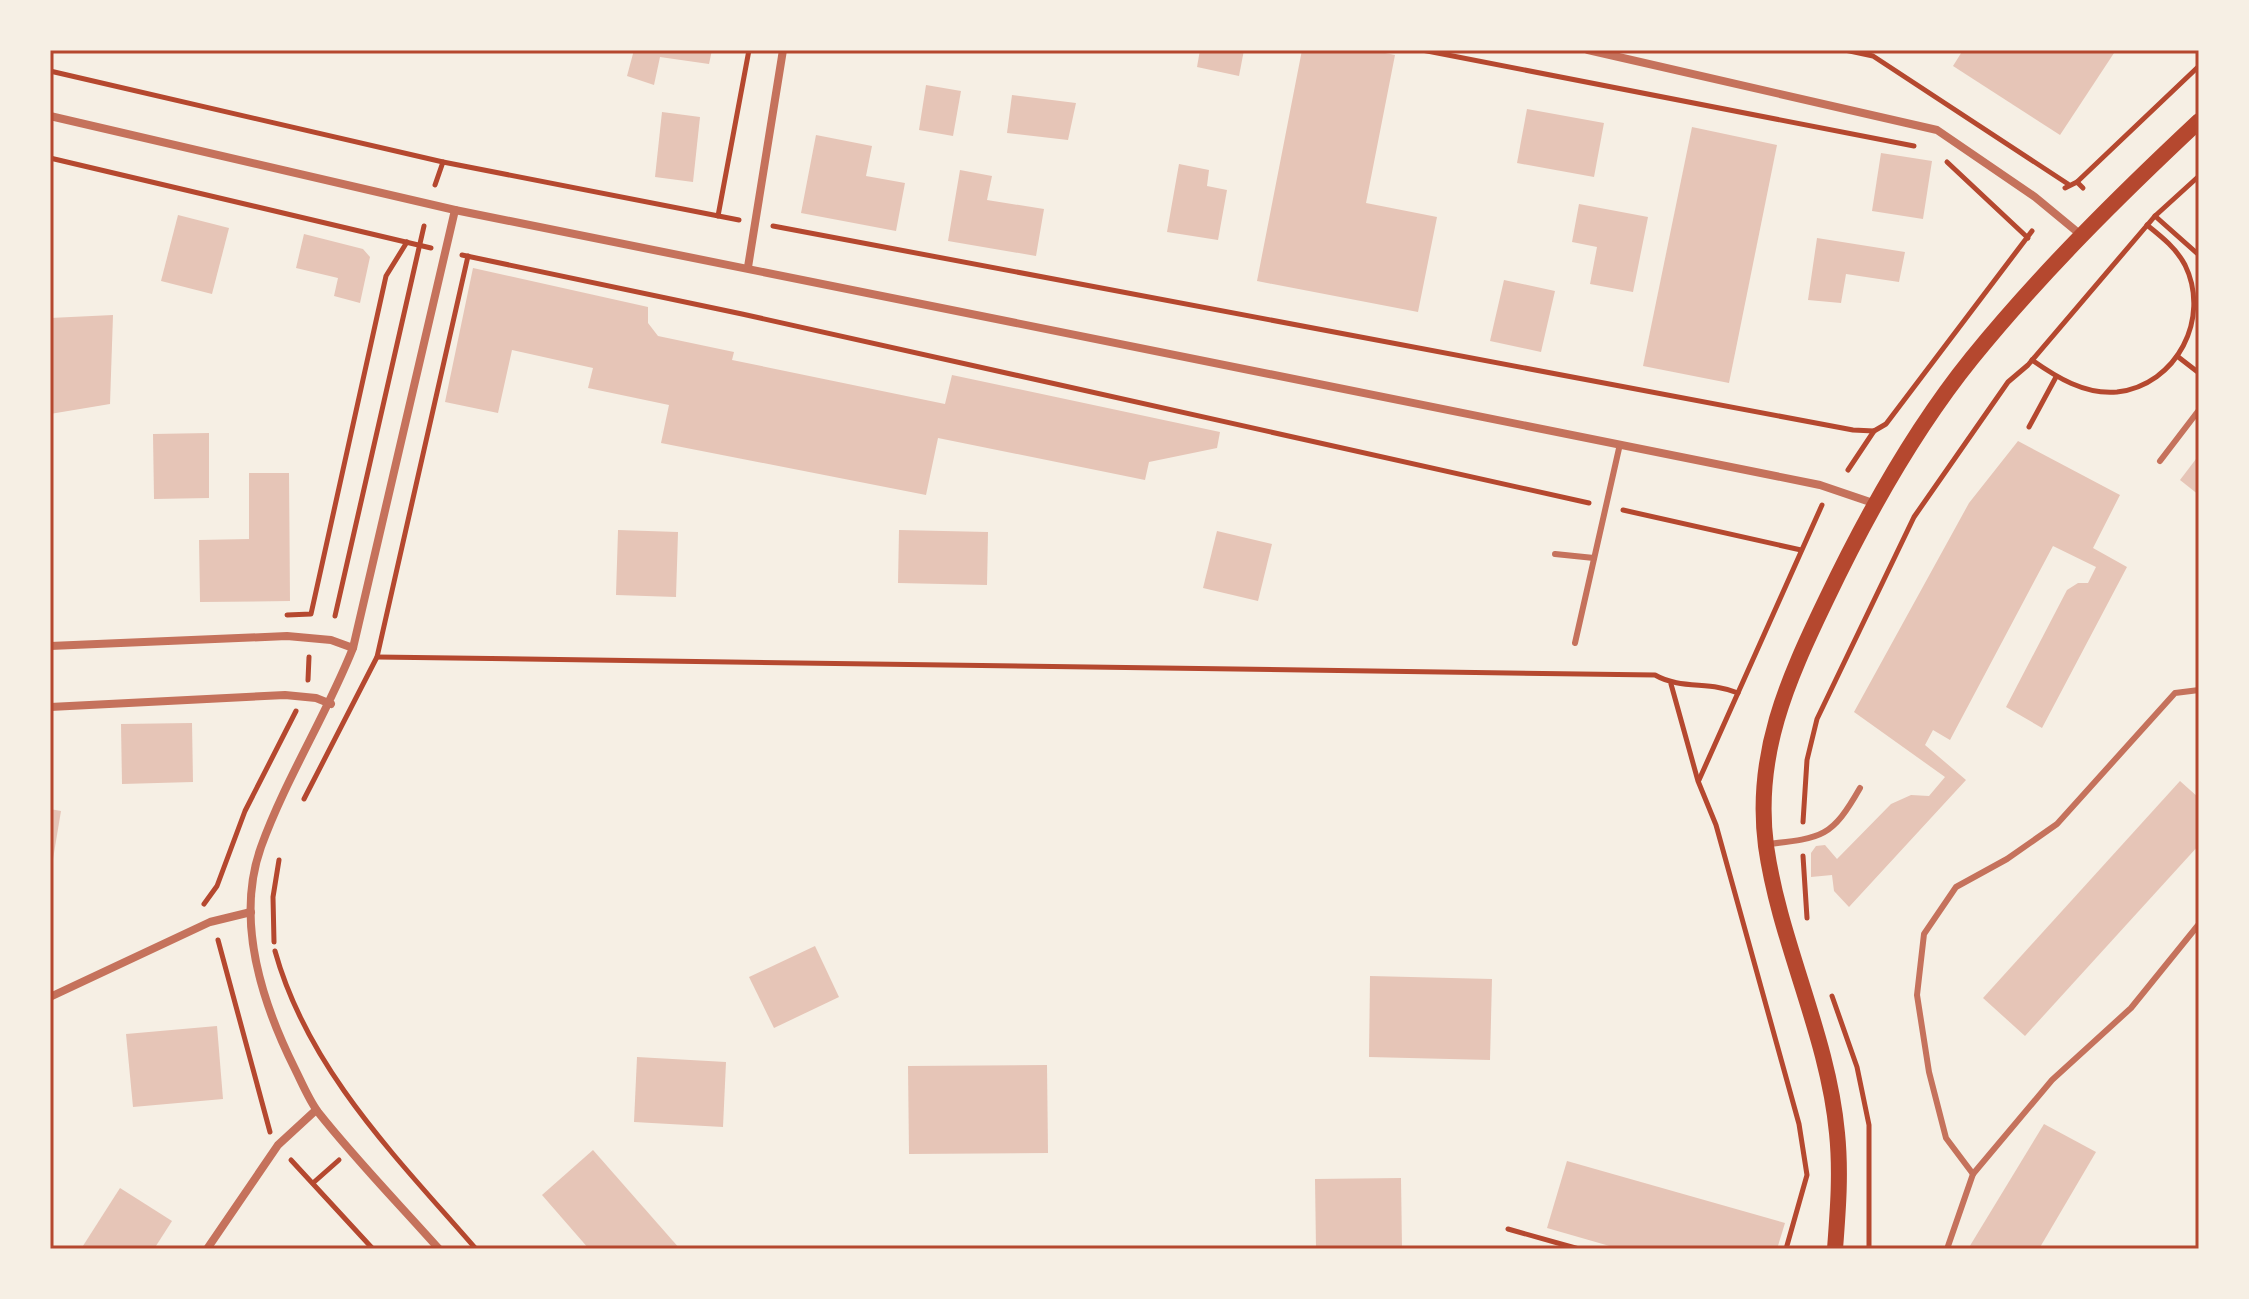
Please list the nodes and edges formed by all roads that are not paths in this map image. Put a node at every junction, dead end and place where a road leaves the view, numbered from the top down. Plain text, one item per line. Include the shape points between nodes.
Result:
1 (783, 50) edge
2 (1588, 50) edge
3 (50, 116) edge
4 (2199, 121) edge
5 (455, 210) junction
6 (2081, 235) junction
7 (748, 267) junction
8 (2199, 410) edge
9 (1620, 444) junction
10 (2160, 461) dead end
11 (1876, 504) junction
12 (1555, 554) dead end
13 (1594, 558) junction
14 (1575, 643) dead end
15 (50, 646) edge
16 (353, 648) junction
17 (2199, 690) edge
18 (331, 704) junction
19 (50, 707) edge
20 (1860, 788) dead end
21 (1766, 845) junction
22 (251, 912) junction
23 (2199, 924) edge
24 (50, 997) edge
25 (316, 1110) junction
26 (1973, 1174) junction
27 (207, 1249) edge
28 (439, 1249) edge
29 (1835, 1249) edge
30 (1947, 1249) edge

1 - 7 street
2 - 6 street via 1937,130
3 - 5 street
4 - 6 main road
5 - 7 street
5 - 16 street
6 - 11 main road via 1971,359
7 - 9 street
8 - 10 lane
9 - 11 street via 1820,485
9 - 13 lane
11 - 21 main road via 1798,657 1775,715 1762,795
12 - 13 lane
13 - 14 lane
15 - 16 street via 287,636
16 - 18 street
17 - 26 lane via 2175,693 2057,824 1956,887 1924,934 1917,995 1929,1072 1946,1138
18 - 19 street via 285,695
18 - 22 street via 261,848 252,878
20 - 21 lane via 1842,820 1824,835
21 - 29 main road via 1837,1132 1840,1195
22 - 24 street via 210,922
22 - 25 street via 263,998
23 - 26 lane via 2131,1008 2052,1080
25 - 27 street via 278,1145
25 - 28 street
26 - 30 lane

